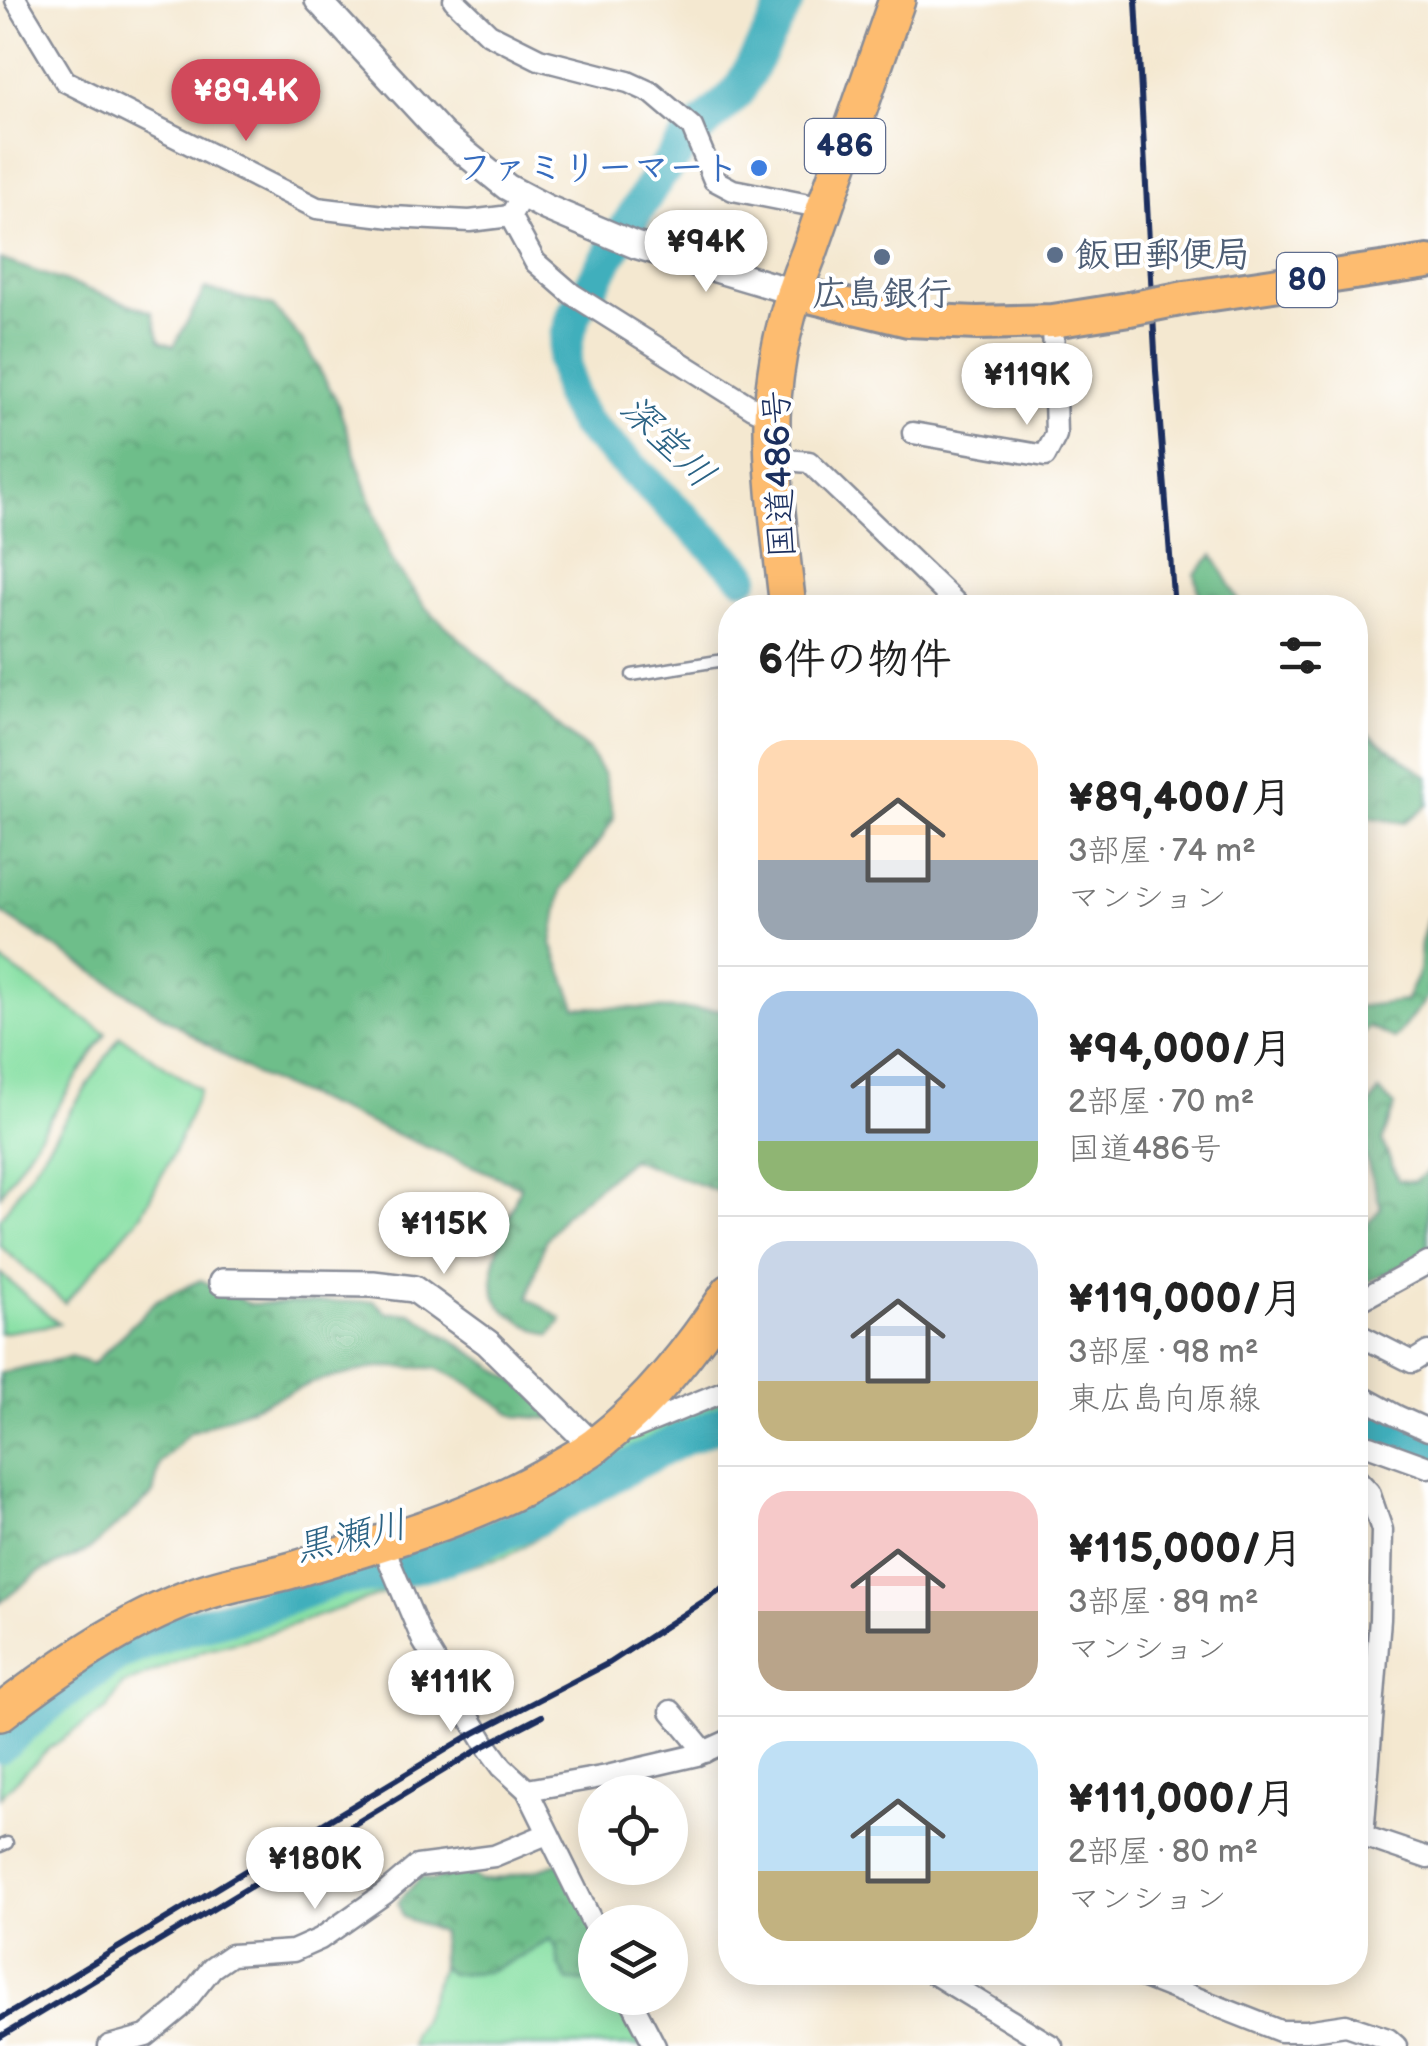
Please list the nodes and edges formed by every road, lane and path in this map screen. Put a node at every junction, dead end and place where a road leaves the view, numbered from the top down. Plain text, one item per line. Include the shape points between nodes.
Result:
1 (16, 0) edge
2 (318, 0) edge
3 (454, 0) edge
4 (897, 0) edge
5 (516, 205) junction
6 (824, 208) junction
7 (1428, 262) edge
8 (793, 292) junction
9 (1054, 321) junction
10 (772, 417) junction
11 (913, 433) dead end
12 (774, 458) junction
13 (787, 595) edge
14 (947, 595) edge
15 (718, 661) edge
16 (632, 676) dead end
17 (1428, 1264) edge
18 (222, 1282) dead end
19 (1368, 1296) edge
20 (718, 1310) edge
21 (1368, 1340) edge
22 (1428, 1352) edge
23 (718, 1394) edge
24 (1368, 1401) edge
25 (621, 1424) junction
26 (1428, 1430) edge
27 (1368, 1446) edge
28 (594, 1447) junction
29 (1428, 1468) edge
30 (1368, 1490) edge
31 (388, 1552) junction
32 (1368, 1701) edge
33 (671, 1711) dead end
34 (0, 1713) edge
35 (718, 1746) edge
36 (705, 1752) junction
37 (527, 1790) junction
38 (547, 1834) junction
39 (1368, 1842) edge
40 (1428, 1858) edge
41 (583, 1905) edge
42 (952, 1985) edge
43 (1164, 1985) edge
44 (639, 2015) edge
45 (109, 2046) edge
46 (655, 2046) edge
47 (1052, 2046) edge
48 (1396, 2046) edge

1 - 5 street via 65,81 317,208 470,221
2 - 5 street via 443,135 507,186
3 - 6 street via 489,34 540,59 652,93 692,127 714,180
4 - 6 highway, 国道486号 / 486
5 - 8 street
5 - 10 street via 535,262 572,294
6 - 8 highway, 国道486号 / 486
7 - 9 main road, 80, bridge
8 - 9 main road, 80 via 908,320
8 - 10 highway, 国道486号 / 486
9 - 11 street via 1056,435 1044,456
10 - 12 highway, 国道486号 / 486
12 - 13 highway, 国道486号 / 486
12 - 14 street via 809,462
15 - 16 lane
17 - 19 street
18 - 28 street via 414,1289 488,1343
20 - 25 highway
21 - 22 street via 1412,1362
23 - 25 street via 630,1430
24 - 26 street
25 - 28 highway
27 - 29 street
28 - 31 highway
30 - 32 street via 1382,1530 1380,1618
31 - 34 highway via 196,1594 121,1629
31 - 37 street via 424,1641 486,1745
33 - 36 street
35 - 36 street
36 - 37 street
37 - 38 street
38 - 41 street
38 - 45 street via 494,1856 417,1866 320,1939 293,1950 231,1956 146,2036
39 - 40 street
42 - 47 street
43 - 48 street via 1280,2031 1346,2025
44 - 46 street

